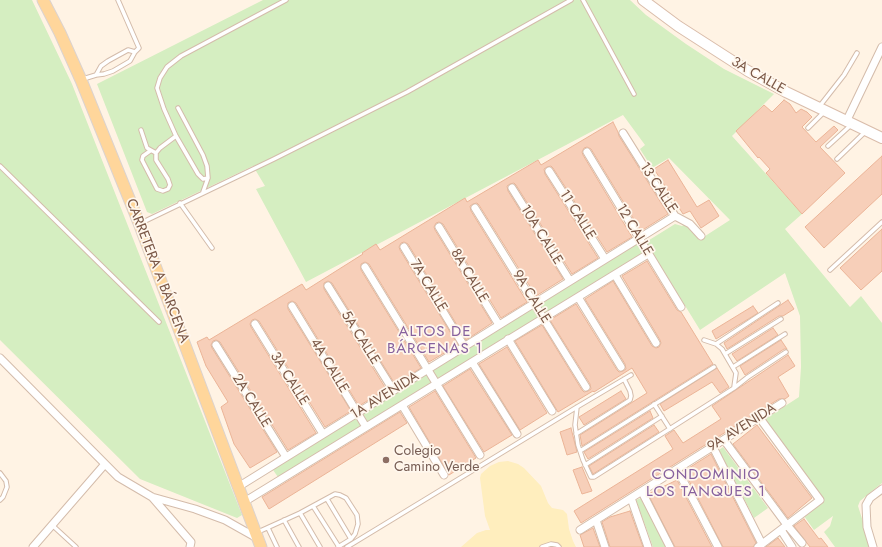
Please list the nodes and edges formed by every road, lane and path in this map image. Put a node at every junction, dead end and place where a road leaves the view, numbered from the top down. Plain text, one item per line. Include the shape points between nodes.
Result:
1 (43, 0) edge
2 (118, 0) edge
3 (286, 0) edge
4 (571, 0) edge
5 (583, 0) edge
6 (643, 0) edge
7 (882, 47) edge
8 (135, 52) junction
9 (857, 53) dead end
10 (96, 75) junction
11 (81, 80) junction
12 (634, 94) dead end
13 (178, 108) dead end
14 (822, 110) junction
15 (849, 123) junction
16 (808, 128) dead end
17 (142, 130) dead end
18 (866, 131) junction
19 (623, 133) dead end
20 (176, 136) junction
21 (882, 138) edge
22 (828, 146) dead end
23 (150, 151) junction
24 (587, 152) dead end
25 (156, 154) junction
26 (837, 159) dead end
27 (0, 166) edge
28 (549, 171) dead end
29 (208, 178) junction
30 (512, 188) dead end
31 (203, 192) junction
32 (180, 203) junction
33 (475, 208) dead end
34 (675, 216) junction
35 (882, 222) edge
36 (139, 223) junction
37 (439, 227) dead end
38 (701, 236) dead end
39 (640, 238) junction
40 (404, 247) dead end
41 (212, 248) dead end
42 (648, 254) junction
43 (605, 259) junction
44 (365, 267) dead end
45 (830, 270) dead end
46 (615, 274) junction
47 (570, 281) junction
48 (328, 286) dead end
49 (578, 297) junction
50 (535, 303) junction
51 (778, 303) dead end
52 (292, 306) dead end
53 (681, 307) dead end
54 (544, 318) junction
55 (781, 319) dead end
56 (159, 322) dead end
57 (255, 324) dead end
58 (499, 325) junction
59 (785, 334) dead end
60 (508, 340) junction
61 (704, 340) dead end
62 (656, 343) dead end
63 (716, 344) junction
64 (216, 345) dead end
65 (464, 346) junction
66 (786, 352) dead end
67 (725, 354) junction
68 (0, 359) edge
69 (472, 362) junction
70 (622, 367) dead end
71 (714, 367) dead end
72 (733, 367) junction
73 (428, 370) junction
74 (631, 375) dead end
75 (624, 379) junction
76 (436, 384) junction
77 (586, 387) dead end
78 (734, 388) junction
79 (393, 390) junction
80 (782, 403) dead end
81 (654, 404) junction
82 (402, 405) junction
83 (577, 407) junction
84 (552, 411) dead end
85 (357, 413) junction
86 (662, 416) junction
87 (759, 417) junction
88 (366, 427) junction
89 (670, 429) junction
90 (323, 434) junction
91 (517, 434) dead end
92 (576, 434) junction
93 (724, 440) junction
94 (713, 447) junction
95 (580, 451) junction
96 (480, 455) dead end
97 (286, 457) junction
98 (105, 464) junction
99 (585, 465) junction
100 (677, 469) junction
101 (0, 473) edge
102 (444, 475) dead end
103 (238, 487) junction
104 (882, 490) edge
105 (642, 492) junction
106 (152, 497) junction
107 (631, 498) junction
108 (327, 499) junction
109 (0, 500) edge
110 (244, 502) junction
111 (314, 506) junction
112 (300, 513) junction
113 (284, 520) junction
114 (596, 520) junction
115 (52, 525) junction
116 (787, 525) junction
117 (268, 528) junction
118 (580, 530) dead end
119 (781, 530) junction
120 (258, 539) edge
121 (351, 539) junction
122 (808, 539) dead end
123 (800, 545) edge
124 (760, 546) edge
125 (33, 547) edge
126 (76, 547) edge
127 (190, 547) edge
128 (277, 547) edge
129 (299, 547) edge
130 (320, 547) edge
131 (339, 547) edge
132 (347, 547) edge
133 (542, 547) edge
134 (559, 547) edge
135 (605, 547) edge
136 (648, 547) edge
137 (670, 547) edge
138 (718, 547) edge
139 (792, 547) edge
140 (873, 547) edge

1 - 11 main road, CARRETERA A BÁRCENA
2 - 8 lane via 139,48
3 - 20 lane via 181,56 167,67 157,88
4 - 31 lane via 407,92
5 - 12 lane
6 - 14 main road, 3A CALLE via 729,59
7 - 15 street
8 - 10 lane via 130,61 113,71
8 - 10 lane via 128,50 101,66
9 - 14 lane
10 - 11 lane
11 - 36 main road, CARRETERA A BÁRCENA
13 - 29 lane via 203,154
14 - 15 main road, 3A CALLE
14 - 16 lane
15 - 18 main road, 3A CALLE
15 - 22 lane
17 - 23 lane
18 - 21 main road, 3A CALLE
18 - 26 lane
19 - 34 street, 13 CALLE
20 - 25 lane
20 - 29 lane via 198,174 203,179
23 - 25 lane
23 - 25 lane via 142,160 157,189 163,191 170,185 156,160
24 - 39 street, 12 CALLE
27 - 56 lane
28 - 43 street, 11 CALLE
29 - 31 lane
30 - 47 street, 10A CALLE
31 - 32 lane
32 - 36 lane
32 - 41 lane
33 - 50 street, 9A CALLE
34 - 38 street, 13 CALLE via 690,224
34 - 39 street, 1A AVENIDA
35 - 45 lane
36 - 103 main road, CARRETERA A BÁRCENA
37 - 58 street, 8A CALLE
39 - 42 street, 12 CALLE
39 - 43 street, 1A AVENIDA
40 - 65 street, 7A CALLE
42 - 46 street, 1A AVENIDA
42 - 53 street, 12 CALLE
43 - 47 street, 1A AVENIDA
44 - 73 street
46 - 49 street, 1A AVENIDA
46 - 62 street
47 - 50 street, 1A AVENIDA
48 - 79 street, 5A CALLE
49 - 54 street, 1A AVENIDA
49 - 70 street
50 - 54 street, 9A CALLE
50 - 58 street, 1A AVENIDA
51 - 63 lane
52 - 85 street, 4A CALLE
54 - 60 street, 1A AVENIDA
54 - 77 street, 9A CALLE
55 - 67 lane
57 - 90 street, 3A CALLE
58 - 65 street, 1A AVENIDA
59 - 72 lane
60 - 69 street, 1A AVENIDA
60 - 84 street
61 - 63 lane
63 - 67 lane
64 - 97 street, 2A CALLE
65 - 73 street, 1A AVENIDA
66 - 78 lane
67 - 72 lane
68 - 98 street
69 - 76 street, 1A AVENIDA
69 - 91 street
71 - 81 lane
72 - 78 lane via 736,375
73 - 76 street
73 - 79 street, 1A AVENIDA
74 - 75 lane
75 - 83 lane
75 - 92 lane via 630,390 630,400
76 - 82 street, 1A AVENIDA
76 - 96 street
78 - 89 lane
79 - 85 street, 1A AVENIDA
80 - 87 street, 9A AVENIDA
81 - 86 lane
81 - 95 lane
82 - 88 street, 1A AVENIDA
82 - 102 street
83 - 92 lane
83 - 132 lane
85 - 88 street, 4A CALLE
85 - 90 street, 1A AVENIDA
86 - 89 lane
86 - 99 lane
87 - 93 street, 9A AVENIDA
87 - 116 street via 820,499
88 - 110 street, 1A AVENIDA
89 - 99 lane via 594,477 591,477
90 - 97 street, 1A AVENIDA
92 - 95 lane
93 - 94 street, 9A AVENIDA
93 - 116 street
94 - 100 street, 9A AVENIDA
94 - 124 street
95 - 99 lane
97 - 103 street, 1A AVENIDA
98 - 106 street via 118,477
98 - 115 street
100 - 105 street, 9A AVENIDA
100 - 138 street
101 - 109 lane via 7,487
103 - 110 main road, CARRETERA A BÁRCENA
104 - 140 street via 870,498 866,505 867,527
105 - 107 street, 9A AVENIDA
105 - 137 street
106 - 120 street via 225,520
106 - 127 street via 190,542
107 - 114 street, 9A AVENIDA
107 - 136 street
108 - 111 lane
108 - 121 lane
108 - 121 lane via 340,494 346,498 357,515 358,524
110 - 120 main road, CARRETERA A BÁRCENA
111 - 112 lane
111 - 131 lane
112 - 113 lane
112 - 130 lane
113 - 117 lane
113 - 129 lane
114 - 118 street, 9A AVENIDA
114 - 135 street
115 - 125 street
115 - 126 lane
116 - 119 street
116 - 123 street
117 - 120 lane
117 - 128 lane
119 - 124 street
119 - 139 street
121 - 131 lane
122 - 123 street
133 - 134 lane via 551,544

